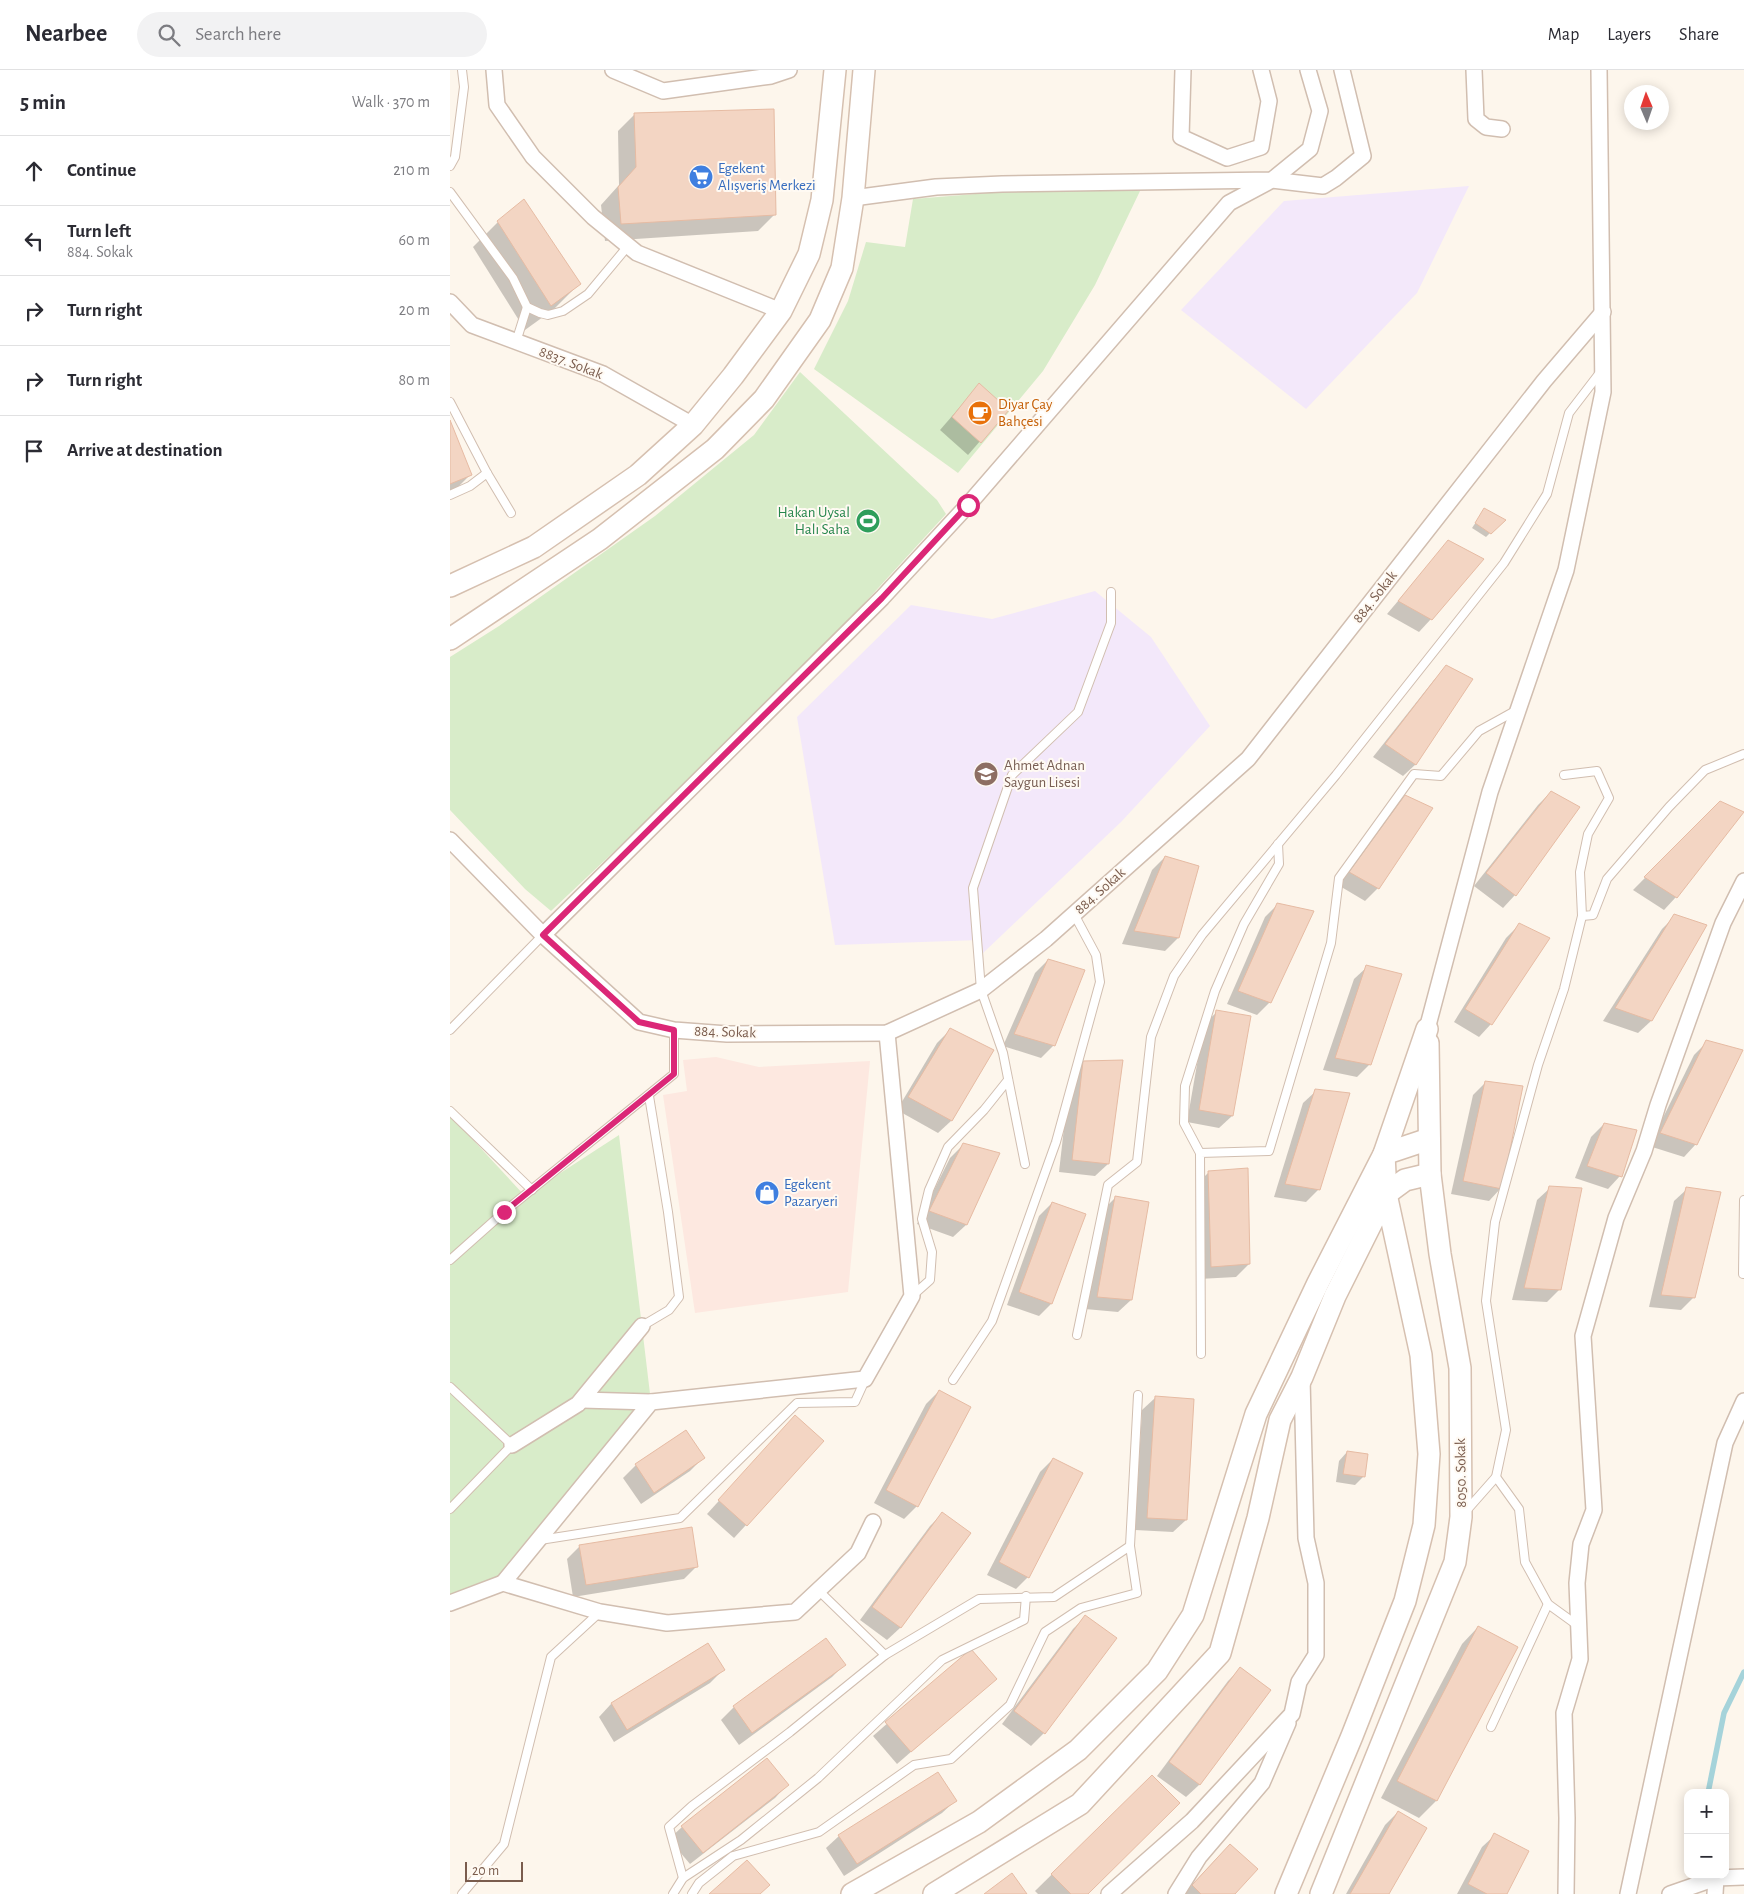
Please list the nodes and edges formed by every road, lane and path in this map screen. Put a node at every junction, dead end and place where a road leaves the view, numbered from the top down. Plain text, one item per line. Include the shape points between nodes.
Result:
1 (462, 70) edge
2 (494, 70) edge
3 (613, 70) edge
4 (789, 70) edge
5 (835, 70) edge
6 (864, 70) edge
7 (1184, 70) edge
8 (1261, 70) edge
9 (1308, 70) edge
10 (1342, 70) edge
11 (1474, 70) edge
12 (1599, 70) edge
13 (1502, 129) dead end
14 (450, 166) edge
15 (1272, 180) junction
16 (450, 192) edge
17 (853, 198) junction
18 (628, 246) junction
19 (450, 302) edge
20 (527, 307) junction
21 (781, 311) junction
22 (1603, 312) junction
23 (516, 342) junction
24 (1603, 368) junction
25 (450, 402) edge
26 (693, 425) junction
27 (715, 449) junction
28 (487, 473) junction
29 (450, 495) edge
30 (511, 513) dead end
31 (450, 586) edge
32 (1111, 592) dead end
33 (450, 639) edge
34 (1518, 709) junction
35 (1744, 754) edge
36 (1564, 775) dead end
37 (450, 840) edge
38 (1278, 844) junction
39 (1744, 881) edge
40 (1074, 914) junction
41 (1582, 916) junction
42 (543, 935) junction
43 (981, 990) junction
44 (1428, 1029) junction
45 (450, 1030) edge
46 (674, 1030) junction
47 (887, 1033) junction
48 (1008, 1080) junction
49 (649, 1096) junction
50 (450, 1111) edge
51 (1429, 1139) junction
52 (1200, 1153) junction
53 (1384, 1154) junction
54 (1025, 1164) dead end
55 (1430, 1174) junction
56 (532, 1190) junction
57 (1386, 1194) junction
58 (1744, 1200) edge
59 (450, 1260) edge
60 (1743, 1274) edge
61 (912, 1296) junction
62 (642, 1326) joint
63 (1077, 1335) dead end
64 (1201, 1354) dead end
65 (1302, 1377) junction
66 (865, 1379) junction
67 (953, 1380) dead end
68 (450, 1387) edge
69 (1138, 1395) dead end
70 (582, 1400) junction
71 (1744, 1401) edge
72 (651, 1402) junction
73 (512, 1445) junction
74 (1496, 1477) junction
75 (450, 1509) edge
76 (1461, 1517) junction
77 (873, 1522) dead end
78 (538, 1541) junction
79 (1130, 1546) junction
80 (503, 1583) junction
81 (818, 1590) junction
82 (1026, 1596) junction
83 (450, 1603) edge
84 (1548, 1604) junction
85 (600, 1612) junction
86 (1577, 1625) junction
87 (885, 1655) junction
88 (1292, 1714) junction
89 (1491, 1727) dead end
90 (1744, 1877) edge
91 (683, 1878) junction
92 (1729, 1878) edge
93 (1713, 1879) edge
94 (1716, 1879) edge
95 (462, 1894) edge
96 (673, 1894) edge
97 (692, 1894) edge
98 (852, 1894) edge
99 (934, 1894) edge
100 (1109, 1894) edge
101 (1176, 1894) edge
102 (1286, 1894) edge
103 (1321, 1894) edge
104 (1566, 1894) edge
105 (1628, 1894) edge
106 (1670, 1894) edge
107 (1715, 1894) edge

1 - 14 lane via 464,87 455,157
2 - 18 street via 497,105 533,157 593,218
3 - 4 street via 663,91 771,76
5 - 21 street via 822,200 809,254
6 - 17 street
7 - 8 street via 1180,137 1227,158 1261,147 1269,101
9 - 15 street via 1320,111 1310,149
10 - 15 street via 1362,156 1323,186
11 - 13 street via 1476,119 1486,127
12 - 22 street
15 - 17 street via 1002,184 936,187
15 - 42 street via 1229,203 968,505 888,591
16 - 20 lane via 513,278
17 - 27 street via 842,268 820,320 764,399
18 - 20 lane via 588,294 563,311 548,315
18 - 21 street via 637,253
19 - 23 street, 8837. Sokak via 472,325
20 - 23 lane
21 - 26 street
22 - 24 street
22 - 40 street, 884. Sokak via 1544,381 1248,759
23 - 26 street, 8837. Sokak via 603,374
24 - 34 street via 1603,392 1566,570
24 - 38 lane via 1569,413 1547,494 1504,563
25 - 28 lane
26 - 27 street
26 - 31 street via 638,474 534,547
27 - 33 street via 600,539
28 - 29 lane
28 - 30 lane
32 - 43 lane via 1111,623 1078,712 1012,775 973,888
34 - 44 street via 1490,792
34 - 52 lane via 1480,731 1441,776 1414,774 1339,878 1331,943 1269,1151
35 - 41 lane via 1705,770 1607,879 1592,915
36 - 41 lane via 1597,771 1609,798 1588,834 1580,872
37 - 42 street, 884. Sokak
38 - 52 lane via 1279,864 1244,924 1215,991 1186,1086 1184,1123
38 - 63 lane via 1202,935 1174,976 1151,1037 1137,1162 1108,1184
39 - 86 street via 1723,923 1644,1151 1616,1218 1583,1336 1594,1510 1581,1544
40 - 43 street, 884. Sokak
40 - 67 lane via 1096,955 1100,982 1056,1142 992,1321
41 - 74 lane via 1564,989 1538,1066 1495,1222 1486,1301 1506,1430
42 - 45 lane
42 - 46 street, 884. Sokak via 639,1022
43 - 47 street, 884. Sokak
43 - 48 lane via 1003,1053
44 - 51 street, 8050. Sokak
44 - 53 street
46 - 47 street, 884. Sokak via 727,1034
46 - 49 lane via 674,1074
47 - 61 street
48 - 54 lane
48 - 61 lane via 948,1147 922,1219 932,1252 930,1280
49 - 56 lane
49 - 62 lane via 679,1296 669,1310
50 - 56 lane
51 - 53 street
51 - 55 street, 8050. Sokak
52 - 64 lane
53 - 57 street
53 - 98 street via 1256,1414 1193,1615 1157,1671 1078,1750 980,1822
55 - 57 street via 1405,1180
55 - 76 street, 8050. Sokak via 1460,1368
56 - 59 lane
57 - 65 street via 1335,1296
57 - 102 street via 1421,1355 1429,1454 1424,1525 1405,1600
58 - 60 lane
61 - 66 street
62 - 70 street
65 - 88 street via 1306,1538 1316,1582 1316,1655 1299,1682
65 - 99 street via 1280,1420 1258,1518 1220,1652 1080,1804
66 - 72 street
66 - 78 lane via 855,1402 796,1403 680,1518
68 - 73 lane
69 - 79 lane
70 - 72 street
70 - 73 street
71 - 105 street via 1726,1443
72 - 78 street
73 - 75 lane
74 - 76 lane
74 - 84 lane via 1519,1509 1525,1562
76 - 103 street, 8050. Sokak via 1455,1562
77 - 81 street via 858,1553
78 - 80 street
79 - 82 lane via 1054,1596
79 - 97 lane via 1137,1593 1082,1608 1044,1632 1010,1705 951,1759 914,1765 819,1832 733,1856 699,1883
80 - 83 street
80 - 85 street
81 - 85 street via 795,1612 667,1623
81 - 87 lane
82 - 87 lane via 979,1599
82 - 91 lane via 1024,1620 942,1660 818,1778 741,1840
84 - 86 lane
84 - 89 lane
85 - 95 lane via 551,1657 504,1844
86 - 104 street via 1580,1659 1564,1712 1568,1818
87 - 91 lane via 669,1827
88 - 100 street via 1192,1821
88 - 101 street via 1262,1783 1199,1858
90 - 92 street
91 - 96 lane
93 - 106 street
94 - 107 street

